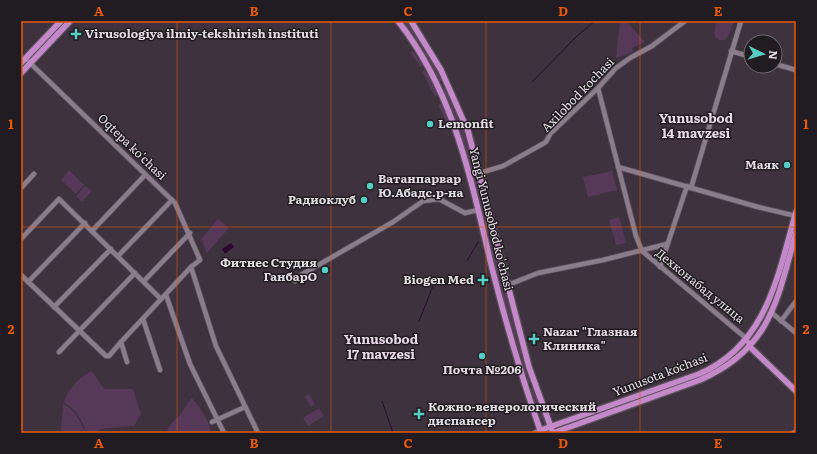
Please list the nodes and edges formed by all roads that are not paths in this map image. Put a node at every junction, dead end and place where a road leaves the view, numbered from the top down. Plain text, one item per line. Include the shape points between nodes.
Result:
1 (61, 21) edge
2 (70, 21) edge
3 (398, 21) edge
4 (411, 21) edge
5 (685, 21) edge
6 (741, 21) edge
7 (731, 51) junction
8 (743, 55) edge
9 (25, 62) edge
10 (783, 66) edge
11 (796, 70) edge
12 (21, 73) edge
13 (447, 81) junction
14 (438, 86) junction
15 (598, 88) junction
16 (618, 167) junction
17 (480, 173) junction
18 (34, 174) dead end
19 (145, 175) junction
20 (689, 187) junction
21 (21, 188) edge
22 (172, 200) junction
23 (478, 210) junction
24 (796, 214) edge
25 (85, 223) junction
26 (92, 231) junction
27 (190, 233) junction
28 (796, 233) edge
29 (496, 235) junction
30 (485, 238) junction
31 (21, 239) edge
32 (639, 241) junction
33 (667, 244) junction
34 (110, 249) junction
35 (647, 250) junction
36 (642, 251) junction
37 (118, 256) junction
38 (190, 267) junction
39 (660, 267) junction
40 (135, 273) junction
41 (21, 275) edge
42 (144, 281) junction
43 (295, 281) dead end
44 (28, 282) junction
45 (508, 285) junction
46 (166, 295) junction
47 (161, 300) junction
48 (796, 301) edge
49 (54, 307) junction
50 (772, 313) junction
51 (143, 319) junction
52 (781, 321) junction
53 (80, 331) junction
54 (796, 333) edge
55 (747, 339) junction
56 (121, 342) junction
57 (742, 344) junction
58 (750, 347) junction
59 (59, 352) dead end
60 (128, 362) dead end
61 (160, 370) dead end
62 (534, 382) junction
63 (524, 385) junction
64 (796, 391) edge
65 (245, 407) junction
66 (217, 420) junction
67 (212, 422) dead end
68 (552, 431) edge
69 (541, 432) edge
70 (796, 432) edge
71 (224, 433) edge
72 (258, 433) edge
73 (534, 433) edge
74 (793, 433) edge

1 - 9 main road
2 - 9 main road
3 - 14 main road, Yangi Yunusobod ko'chasi via 419,51
4 - 13 main road, Yangi Yunusobod ko'chasi
5 - 15 street, Axilobod kochasi via 652,46 616,68
6 - 7 street
7 - 8 street
7 - 20 street
9 - 12 main road
9 - 19 street, Oqtepa ko'chasi
10 - 11 street
13 - 14 main road
13 - 17 main road, Yangi Yunusobod ko'chasi via 465,123
14 - 23 main road, Yangi Yunusobod ko'chasi via 458,134
15 - 16 street
15 - 17 street, Axilobod kochasi via 550,134 546,142 503,166
16 - 20 street
16 - 32 street
17 - 29 main road, Yangi Yunusobod ko'chasi
18 - 21 street
19 - 22 street, Oqtepa ko'chasi
19 - 26 street
20 - 24 street
20 - 33 street
22 - 27 street, Oqtepa ko'chasi
22 - 37 street
23 - 30 main road, Yangi Yunusobod ko'chasi
23 - 43 street via 465,213 439,199 423,201
24 - 55 main road, Yunusota koʻchasi via 768,304
25 - 26 street
25 - 31 street via 59,199
25 - 44 street
26 - 34 street
27 - 38 street, Oqtepa ko'chasi via 200,260
27 - 42 street
28 - 50 main road, Yunusota koʻchasi
29 - 30 main road
29 - 45 main road, Yangi Yunusobod ko'chasi
30 - 63 main road, Yangi Yunusobod ko'chasi
32 - 35 street
32 - 36 street
33 - 35 street
33 - 39 street
34 - 37 street
34 - 49 street
35 - 36 street
36 - 39 street, Дехконабад улица
36 - 45 street, Дехконабад улица via 538,273
37 - 40 street
38 - 46 street
38 - 65 street via 216,346
39 - 55 street, Дехконабад улица
40 - 42 street
40 - 53 street
41 - 44 street
42 - 47 street
44 - 49 street
45 - 62 main road, Yangi Yunusobod ko'chasi
46 - 47 street
46 - 66 street via 190,364
47 - 51 street
48 - 52 street
49 - 53 street
50 - 52 street
50 - 58 main road, Yunusota koʻchasi
51 - 56 street
51 - 61 street
52 - 54 street
53 - 56 street via 106,356 109,356
53 - 59 street
55 - 57 main road, Yunusota koʻchasi
55 - 58 main road, Дехконабад улица
56 - 60 street
57 - 58 main road
57 - 68 main road, Yunusota koʻchasi via 724,360 706,370
58 - 64 main road
58 - 68 main road, Yunusota koʻchasi via 735,360 705,378
62 - 63 main road via 532,386
62 - 68 main road, Yangi Yunusobod ko'chasi
63 - 69 main road, Yangi Yunusobod ko'chasi
65 - 66 street
65 - 72 street
66 - 67 street
66 - 71 street
68 - 69 main road, Yunusota koʻchasi
69 - 73 street, Yunusota koʻchasi
70 - 74 street

